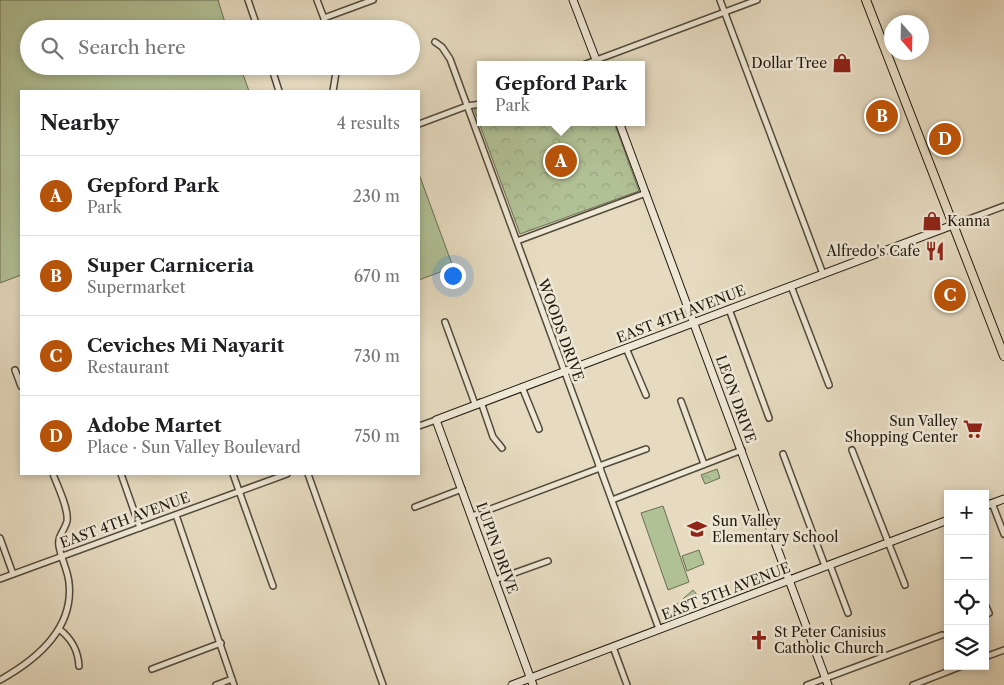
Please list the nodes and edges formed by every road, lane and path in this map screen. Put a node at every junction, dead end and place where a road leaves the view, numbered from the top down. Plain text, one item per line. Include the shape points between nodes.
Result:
1 (248, 0) edge
2 (318, 0) edge
3 (373, 0) edge
4 (574, 0) edge
5 (720, 0) edge
6 (757, 0) edge
7 (866, 0) edge
8 (724, 12) junction
9 (324, 18) joint
10 (255, 20) edge
11 (435, 42) dead end
12 (597, 61) edge
13 (600, 61) edge
14 (274, 75) edge
15 (336, 75) edge
16 (279, 90) edge
17 (333, 90) edge
18 (477, 105) edge
19 (467, 106) junction
20 (420, 124) edge
21 (621, 126) edge
22 (646, 193) junction
23 (1004, 206) edge
24 (953, 225) junction
25 (517, 242) junction
26 (823, 274) junction
27 (791, 286) junction
28 (729, 309) junction
29 (445, 322) dead end
30 (694, 323) junction
31 (626, 348) junction
32 (1004, 356) edge
33 (15, 370) dead end
34 (564, 371) junction
35 (20, 383) edge
36 (829, 386) dead end
37 (522, 387) junction
38 (646, 395) dead end
39 (681, 402) dead end
40 (478, 403) junction
41 (769, 418) dead end
42 (436, 420) junction
43 (420, 426) edge
44 (539, 429) dead end
45 (502, 448) dead end
46 (646, 449) dead end
47 (742, 450) junction
48 (852, 450) dead end
49 (783, 454) dead end
50 (704, 464) junction
51 (600, 467) junction
52 (52, 475) edge
53 (121, 475) edge
54 (233, 475) edge
55 (284, 475) edge
56 (308, 475) edge
57 (462, 489) junction
58 (239, 491) junction
59 (1004, 499) edge
60 (612, 500) junction
61 (989, 505) edge
62 (415, 507) dead end
63 (176, 515) junction
64 (472, 516) junction
65 (944, 522) edge
66 (140, 528) junction
67 (1004, 534) edge
68 (0, 538) edge
69 (888, 543) junction
70 (62, 556) junction
71 (548, 561) dead end
72 (827, 566) junction
73 (13, 574) junction
74 (0, 579) edge
75 (496, 580) junction
76 (790, 580) junction
77 (905, 585) dead end
78 (273, 586) dead end
79 (848, 612) dead end
80 (59, 629) junction
81 (659, 629) junction
82 (942, 636) dead end
83 (220, 644) junction
84 (613, 647) junction
85 (1003, 653) edge
86 (989, 656) edge
87 (79, 666) dead end
88 (152, 669) dead end
89 (951, 670) edge
90 (0, 680) edge
91 (233, 682) edge
92 (532, 682) edge
93 (827, 682) edge
94 (216, 685) edge
95 (382, 685) edge
96 (512, 685) edge
97 (627, 685) edge
98 (807, 685) edge
99 (912, 685) edge

1 - 10 street
2 - 9 street
3 - 9 street
4 - 12 street
5 - 8 street
6 - 8 street
7 - 24 main road
8 - 13 street
8 - 26 street
11 - 19 street, WOODS DRIVE via 450,59
14 - 16 street
15 - 17 street
18 - 19 street
19 - 20 street
19 - 25 street, WOODS DRIVE
21 - 22 street, LEON DRIVE
22 - 25 street
22 - 30 street, LEON DRIVE
23 - 24 street
24 - 26 street, EAST 4TH AVENUE
24 - 32 main road
25 - 34 street, WOODS DRIVE
26 - 27 street, EAST 4TH AVENUE
27 - 28 street, EAST 4TH AVENUE
27 - 36 street
28 - 30 street, EAST 4TH AVENUE
28 - 41 street
29 - 40 street
30 - 31 street, EAST 4TH AVENUE
30 - 47 street, LEON DRIVE
31 - 34 street, EAST 4TH AVENUE
31 - 38 street
33 - 35 street
34 - 37 street, EAST 4TH AVENUE
34 - 51 street, WOODS DRIVE
37 - 40 street, EAST 4TH AVENUE
37 - 44 street
39 - 50 street
40 - 42 street, EAST 4TH AVENUE
40 - 45 street
42 - 43 street, EAST 4TH AVENUE
42 - 57 street, LUPIN DRIVE
46 - 51 street
47 - 50 street
47 - 76 street, LEON DRIVE
48 - 69 street
49 - 72 street
50 - 60 street
51 - 60 street, WOODS DRIVE
51 - 64 street
52 - 70 street via 67,517 59,542
53 - 66 street
54 - 58 street
55 - 58 street, EAST 4TH AVENUE
56 - 95 street
57 - 62 street
57 - 64 street, LUPIN DRIVE
58 - 63 street, EAST 4TH AVENUE
58 - 78 street
59 - 61 street
60 - 81 street, WOODS DRIVE
61 - 67 street
63 - 66 street, EAST 4TH AVENUE
63 - 83 street
64 - 75 street, LUPIN DRIVE
65 - 69 street, EAST 5TH AVENUE
66 - 70 street, EAST 4TH AVENUE
68 - 73 street
69 - 72 street, EAST 5TH AVENUE
69 - 77 street
70 - 73 street, EAST 4TH AVENUE
70 - 80 street via 70,594 67,612
71 - 75 street
72 - 76 street, EAST 5TH AVENUE
72 - 79 street
73 - 74 street, EAST 4TH AVENUE
75 - 92 street, LUPIN DRIVE
76 - 81 street, EAST 5TH AVENUE
76 - 93 street, LEON DRIVE
80 - 87 street via 75,646
80 - 90 street via 36,657
81 - 84 street, EAST 5TH AVENUE
82 - 93 street
83 - 88 street
83 - 91 street
84 - 92 street, EAST 5TH AVENUE
84 - 97 street
85 - 86 street
89 - 99 street
91 - 94 street
92 - 96 street, EAST 5TH AVENUE
93 - 98 street

